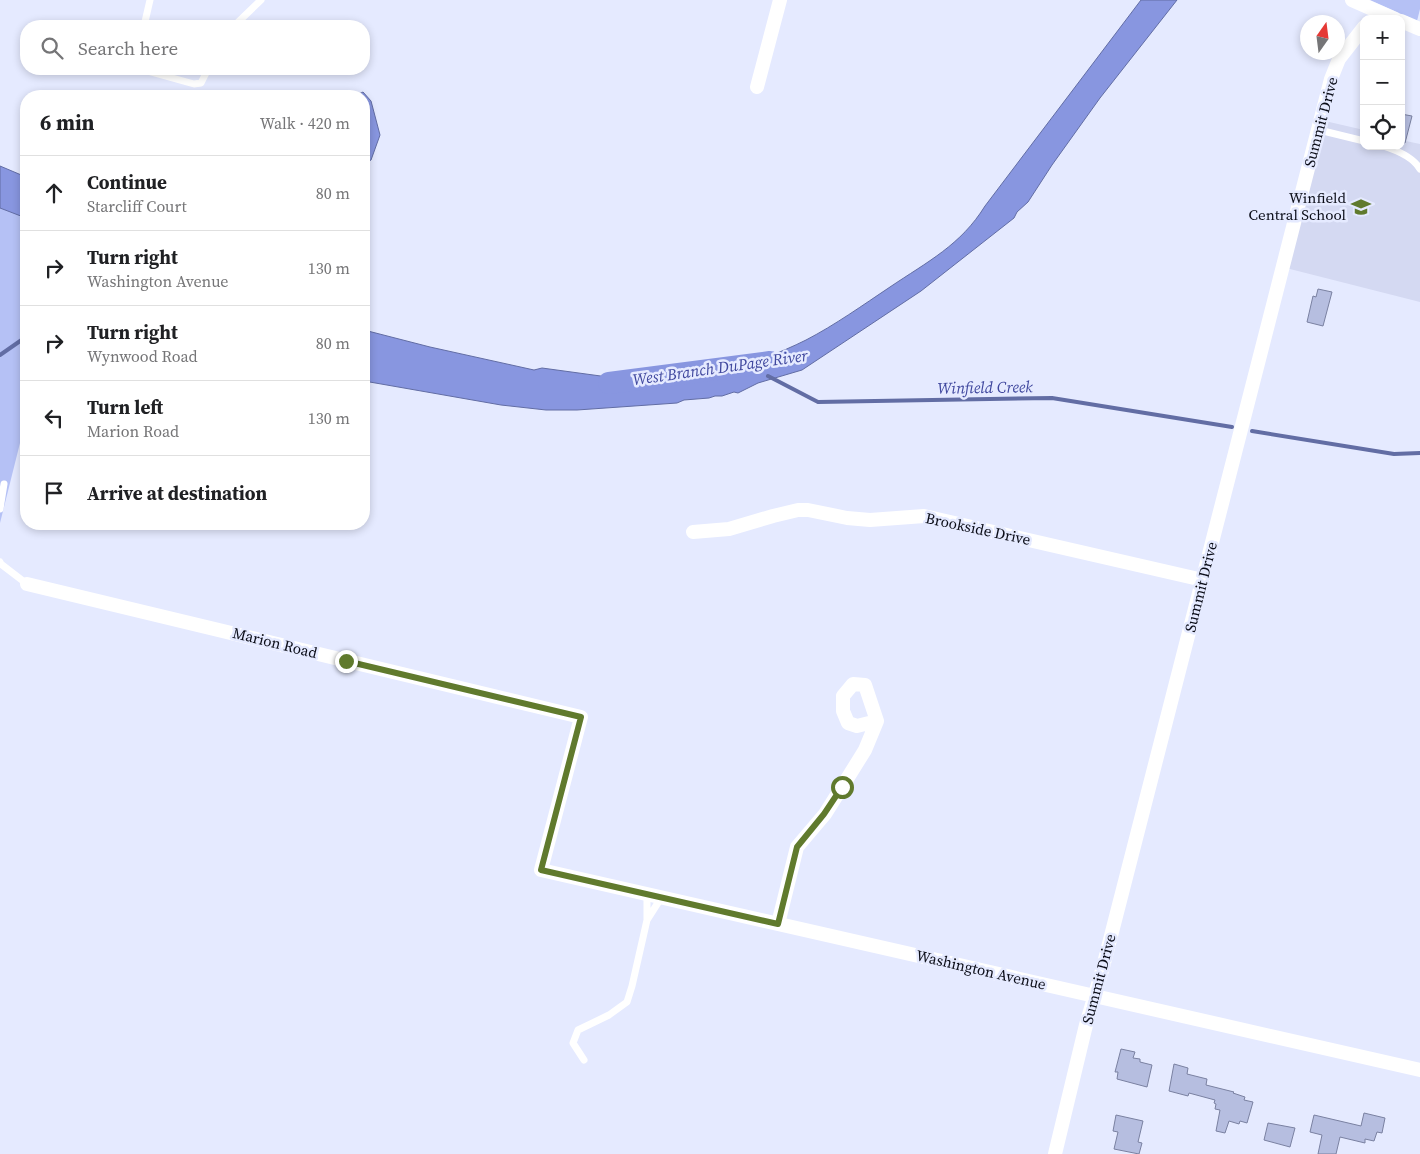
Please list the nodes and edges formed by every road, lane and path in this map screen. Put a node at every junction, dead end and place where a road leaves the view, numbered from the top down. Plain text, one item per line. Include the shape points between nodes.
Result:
1 (150, 0) edge
2 (261, 0) edge
3 (780, 0) edge
4 (1352, 0) edge
5 (1376, 15) edge
6 (145, 20) edge
7 (240, 20) edge
8 (1405, 23) edge
9 (1420, 29) edge
10 (1360, 32) edge
11 (162, 75) edge
12 (205, 75) edge
13 (757, 87) dead end
14 (1319, 130) junction
15 (1360, 140) edge
16 (1397, 150) edge
17 (1420, 169) edge
18 (4, 484) dead end
19 (0, 509) edge
20 (693, 532) dead end
21 (0, 562) edge
22 (1203, 580) junction
23 (27, 584) joint
24 (877, 721) dead end
25 (541, 870) joint
26 (647, 894) junction
27 (661, 898) junction
28 (647, 920) junction
29 (778, 924) junction
30 (1094, 996) junction
31 (584, 1060) dead end
32 (1420, 1070) edge
33 (1055, 1154) edge

1 - 6 lane
2 - 7 lane
3 - 13 street
4 - 5 street
8 - 9 street
10 - 14 street, Summit Drive via 1339,59
11 - 12 lane via 194,84 202,83
14 - 15 lane
14 - 22 street, Summit Drive
16 - 17 lane
18 - 19 lane
20 - 22 street, Brookside Drive via 729,530 798,510 870,520 924,516
21 - 23 lane
22 - 30 street, Summit Drive
23 - 25 street, Marion Road via 581,717
24 - 29 street via 847,780 797,847
25 - 26 street, Washington Avenue
26 - 27 street, Washington Avenue
26 - 28 lane
27 - 28 lane
27 - 29 street, Washington Avenue
28 - 31 lane via 627,1002 578,1030 575,1036 573,1043
29 - 30 street, Washington Avenue
30 - 32 street, Washington Avenue
30 - 33 street, Summit Drive

